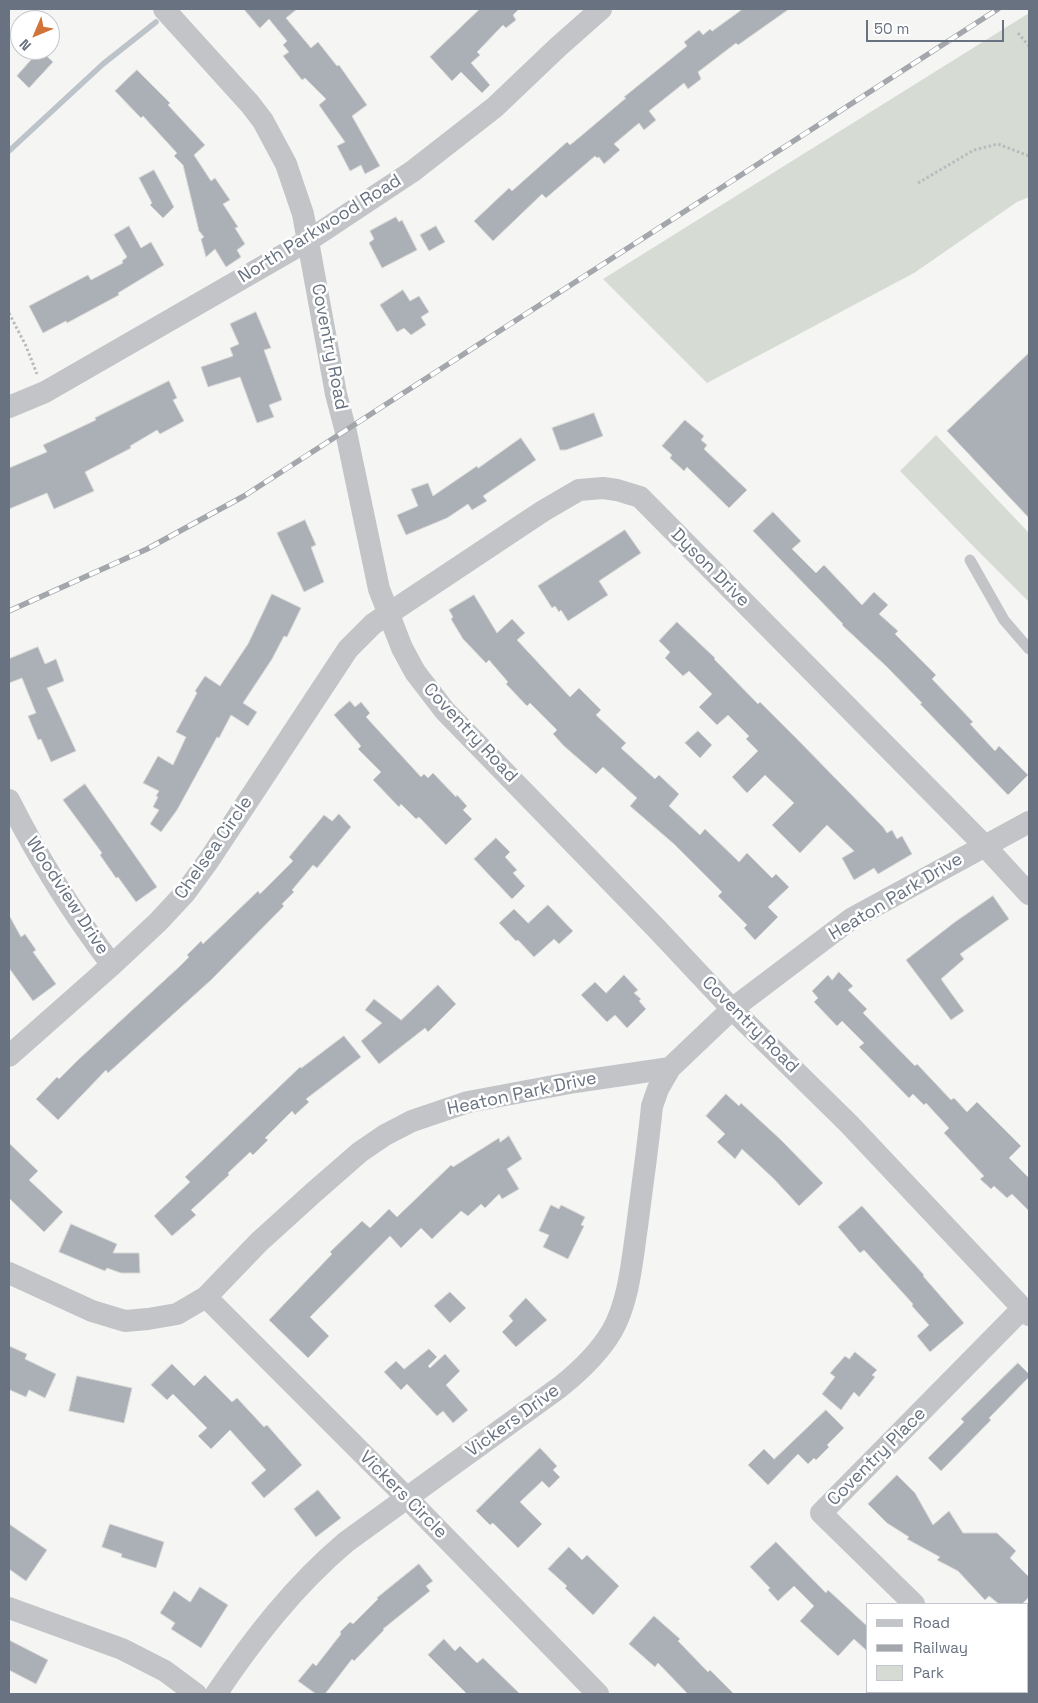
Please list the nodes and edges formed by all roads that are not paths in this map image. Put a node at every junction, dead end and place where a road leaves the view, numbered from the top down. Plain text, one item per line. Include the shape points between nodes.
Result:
1 (164, 9) edge
2 (601, 9) edge
3 (309, 240) junction
4 (9, 407) edge
5 (970, 560) dead end
6 (388, 614) junction
7 (1029, 648) edge
8 (9, 800) edge
9 (1029, 822) edge
10 (984, 845) junction
11 (1029, 894) edge
12 (112, 965) junction
13 (732, 1009) junction
14 (9, 1056) edge
15 (670, 1068) junction
16 (9, 1273) edge
17 (206, 1297) junction
18 (1026, 1311) edge
19 (407, 1498) junction
20 (913, 1603) edge
21 (9, 1608) edge
22 (196, 1694) edge
23 (216, 1694) edge
24 (598, 1694) edge

1 - 3 street, Coventry Road via 236,87 262,122 286,164
2 - 3 street, North Parkwood Road via 495,107 413,171
3 - 4 street, North Parkwood Road via 45,392
3 - 6 street, Coventry Road via 336,394 379,589
5 - 7 lane via 1004,620
6 - 10 street, Dyson Drive via 579,490 603,488 640,497
6 - 12 street, Chelsea Circle via 348,649 184,893
6 - 13 street, Coventry Road via 416,672 445,711
8 - 12 street, Woodview Drive via 43,861
9 - 10 street, Heaton Park Drive
10 - 11 street, Dyson Drive
10 - 13 street, Heaton Park Drive via 851,919
12 - 14 street, Chelsea Circle
13 - 15 street, Heaton Park Drive
13 - 18 street, Coventry Road via 849,1124
15 - 17 street, Heaton Park Drive via 468,1102 412,1121 360,1152 259,1242
15 - 19 street, Vickers Drive via 652,1106 632,1256 619,1316 612,1332 579,1371 560,1387
16 - 17 street, Heaton Park Drive via 92,1311 125,1321 177,1314
17 - 19 street, Vickers Circle
18 - 20 street, Coventry Place via 822,1513
19 - 23 street, Vickers Drive via 346,1542 304,1581 265,1626
19 - 24 street, Vickers Circle
21 - 22 street via 122,1649 165,1671

